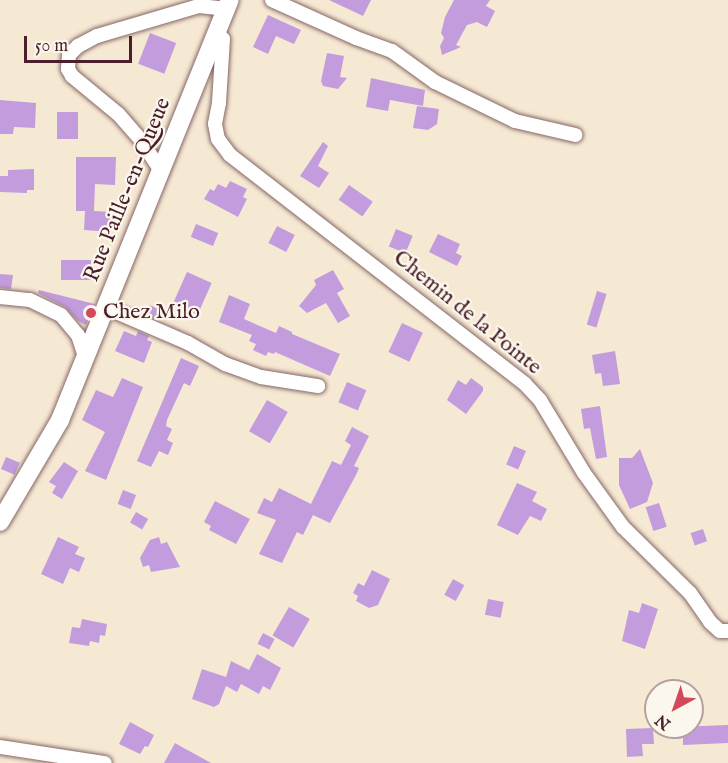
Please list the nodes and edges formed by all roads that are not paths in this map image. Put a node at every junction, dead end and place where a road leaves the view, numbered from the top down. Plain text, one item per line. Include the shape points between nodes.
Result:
1 (272, 0) edge
2 (229, 4) edge
3 (217, 33) junction
4 (575, 135) dead end
5 (161, 171) junction
6 (0, 297) edge
7 (107, 308) junction
8 (86, 359) junction
9 (318, 386) dead end
10 (0, 522) edge
11 (728, 631) edge
12 (0, 747) edge
13 (105, 763) edge

1 - 4 street via 392,51 435,82 515,121
2 - 3 main road, Rue Paille-en-Queue
2 - 5 street via 199,6 97,36 69,55 72,76 118,114
3 - 5 main road, Rue Paille-en-Queue
3 - 11 street, Chemin de la Pointe via 223,39 215,124 218,139 230,155 525,384 540,400 584,473 623,527 690,593 710,622 720,631
5 - 7 main road, Rue Paille-en-Queue
6 - 8 street via 30,300 61,315 78,335
7 - 8 main road, Rue Paille-en-Queue
7 - 9 street via 252,373
8 - 10 main road, Rue Paille-en-Queue via 60,420
12 - 13 street

